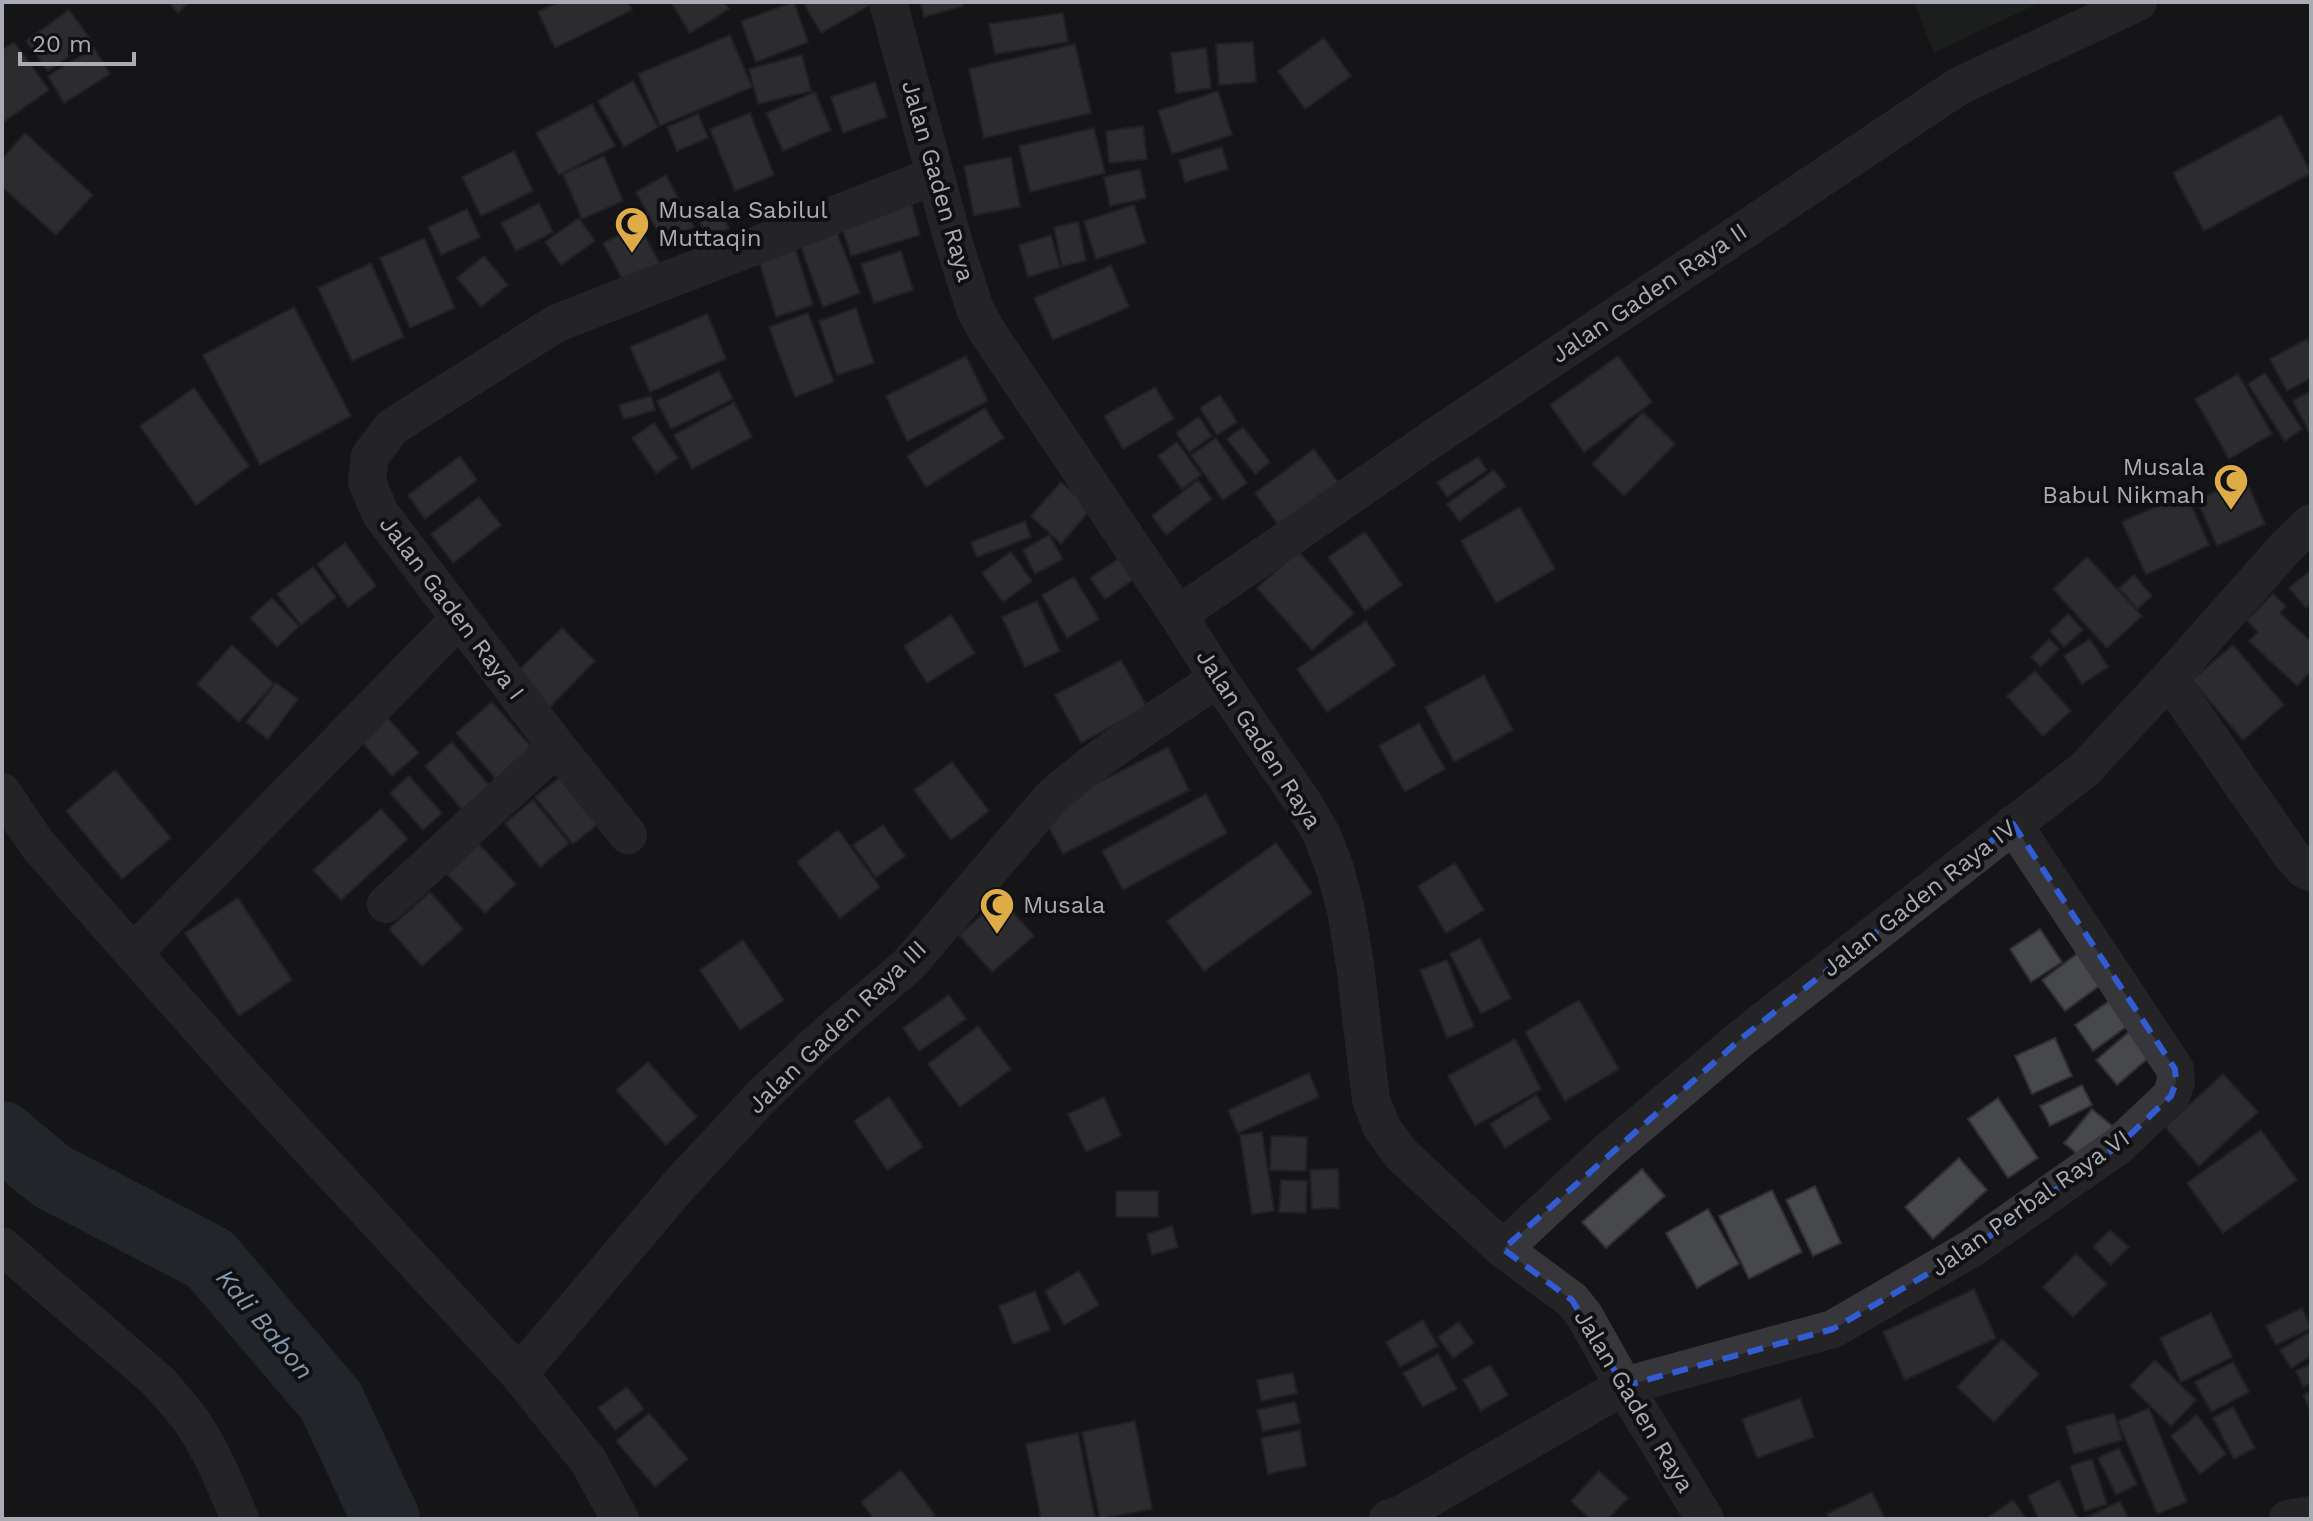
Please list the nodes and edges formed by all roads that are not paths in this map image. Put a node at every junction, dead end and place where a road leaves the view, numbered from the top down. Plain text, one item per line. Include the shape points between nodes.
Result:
1 (888, 2) edge
2 (2138, 2) edge
3 (934, 176) junction
4 (2311, 523) edge
5 (1178, 615) junction
6 (459, 619) junction
7 (1218, 678) junction
8 (2169, 679) junction
9 (557, 747) junction
10 (2, 792) edge
11 (2013, 824) junction
12 (628, 835) dead end
13 (2311, 872) edge
14 (386, 904) dead end
15 (133, 953) junction
16 (2, 1246) edge
17 (1503, 1249) junction
18 (519, 1374) junction
19 (1624, 1386) junction
20 (2311, 1515) edge
21 (240, 1519) edge
22 (620, 1519) edge
23 (1388, 1519) edge
24 (1705, 1519) edge
25 (2288, 1519) edge

1 - 3 street, Jalan Gaden Raya
2 - 5 street, Jalan Gaden Raya II via 1959,86
3 - 5 street, Jalan Gaden Raya via 986,330
3 - 6 street, Jalan Gaden Raya I via 557,323 392,427 370,456 367,482 380,513
4 - 8 street, Jalan Gaden Raya IV
5 - 7 street, Jalan Gaden Raya
6 - 9 street, Jalan Gaden Raya I
6 - 15 street
7 - 17 street, Jalan Gaden Raya via 1304,804 1335,869 1355,965 1371,1100 1382,1128 1402,1155
7 - 18 street, Jalan Gaden Raya III via 1051,798 909,964 772,1086 680,1184
8 - 11 street, Jalan Gaden Raya IV via 2085,769
8 - 13 street via 2292,856
9 - 12 street, Jalan Gaden Raya I
9 - 14 street
10 - 15 street via 37,844
11 - 17 street, Jalan Gaden Raya IV via 1743,1037
11 - 19 street, Jalan Perbal Raya VI via 2175,1069 2171,1096 2118,1146 1974,1247 1833,1329
15 - 18 street
16 - 21 street via 159,1382 206,1445
17 - 19 street, Jalan Gaden Raya via 1572,1300
18 - 22 street via 589,1462
19 - 23 street, Jalan Perbal Raya VI
19 - 24 street, Jalan Gaden Raya
20 - 25 street

